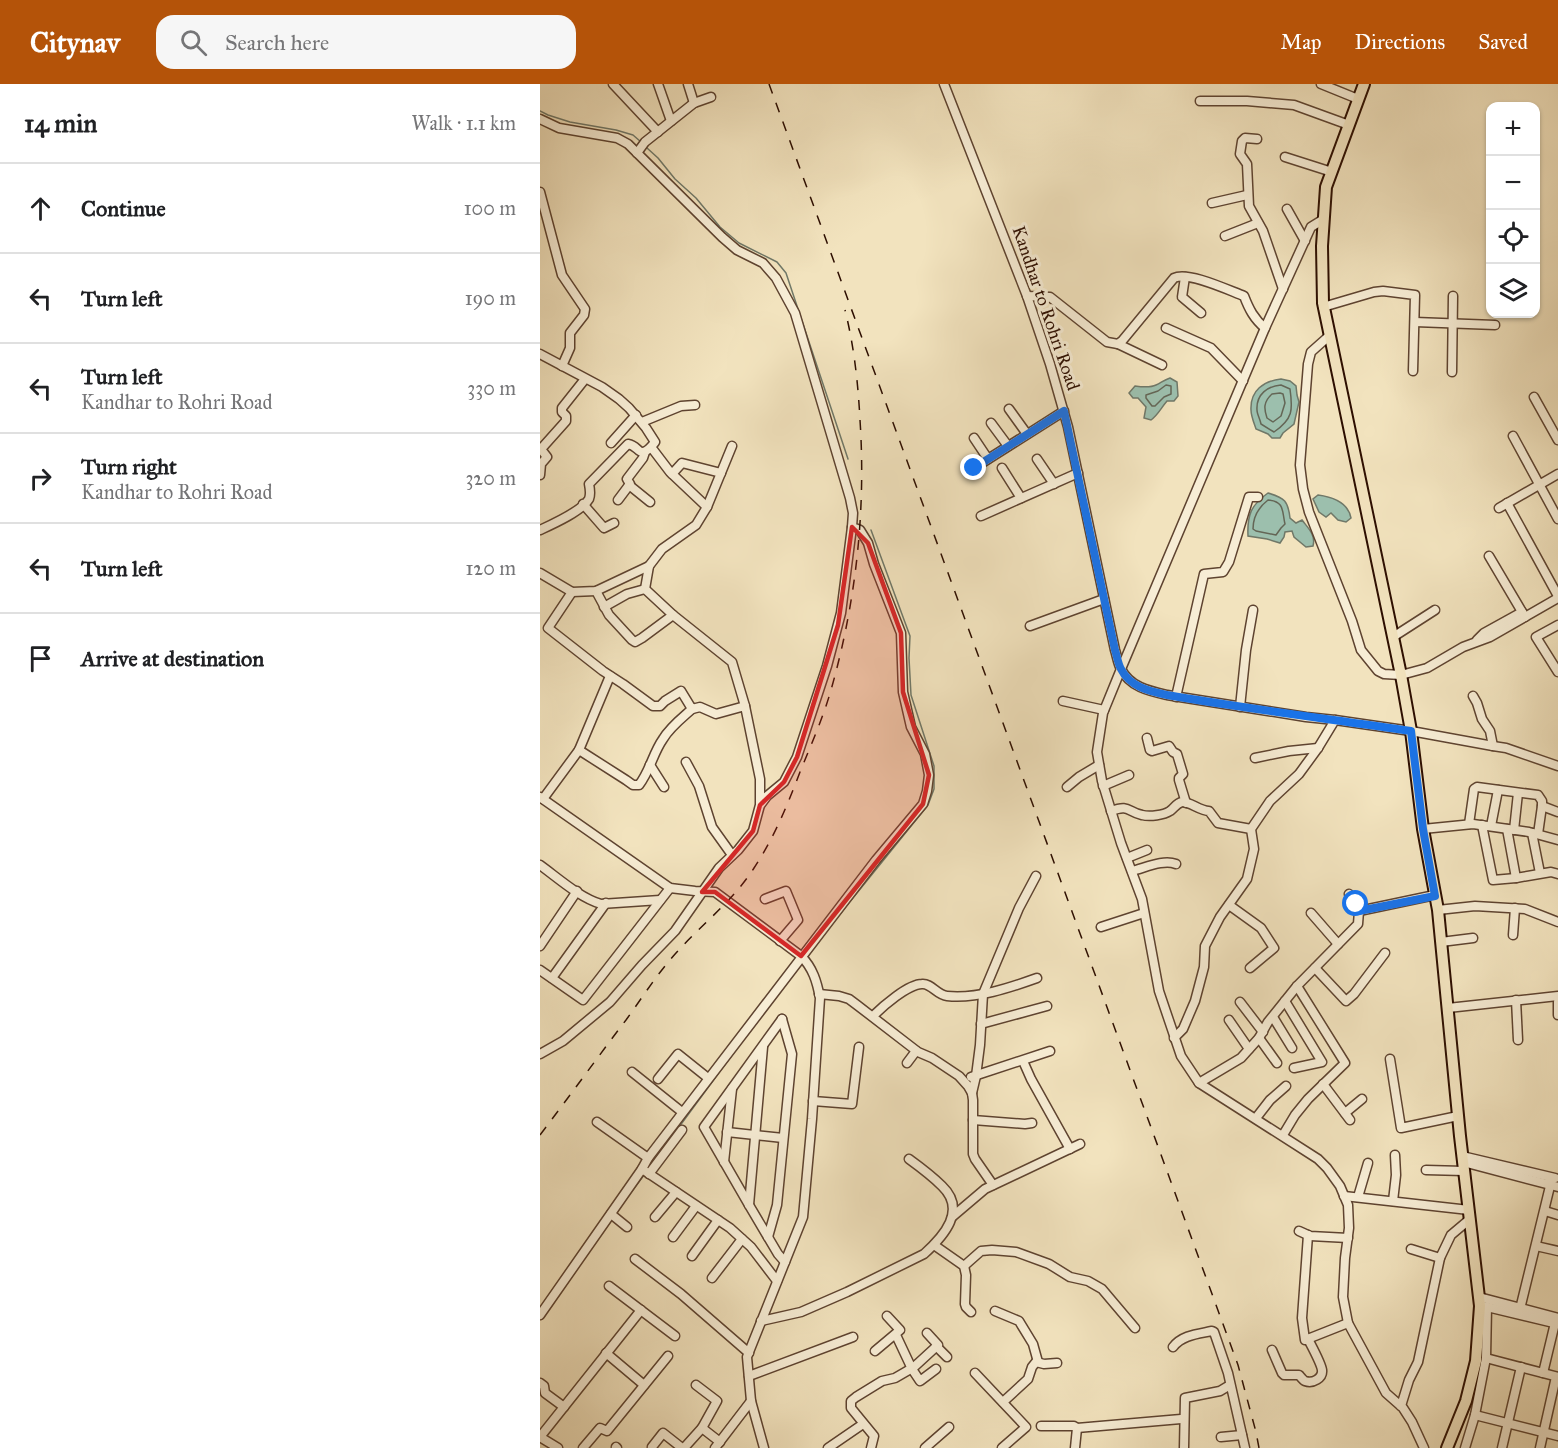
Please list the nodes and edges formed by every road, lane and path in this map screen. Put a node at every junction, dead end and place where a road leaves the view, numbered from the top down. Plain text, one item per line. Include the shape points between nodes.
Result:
1 (613, 84) edge
2 (658, 84) edge
3 (688, 84) edge
4 (944, 84) edge
5 (1321, 84) edge
6 (1364, 84) edge
7 (1337, 87) edge
8 (711, 97) dead end
9 (1358, 99) junction
10 (1200, 101) dead end
11 (694, 103) junction
12 (540, 119) edge
13 (671, 121) junction
14 (1348, 124) junction
15 (658, 132) junction
16 (1257, 139) dead end
17 (641, 148) junction
18 (1286, 157) dead end
19 (1332, 172) junction
20 (540, 192) edge
21 (1247, 195) junction
22 (1212, 203) dead end
23 (1287, 209) dead end
24 (1324, 219) junction
25 (1258, 223) junction
26 (1225, 236) dead end
27 (1305, 241) junction
28 (1185, 277) junction
29 (1283, 290) junction
30 (1028, 296) junction
31 (1454, 296) dead end
32 (1323, 307) junction
33 (1201, 313) dead end
34 (1415, 322) junction
35 (1453, 323) junction
36 (1495, 325) dead end
37 (1166, 328) dead end
38 (1265, 328) junction
39 (1329, 336) junction
40 (1118, 344) junction
41 (540, 354) edge
42 (1162, 365) dead end
43 (562, 366) junction
44 (1413, 371) dead end
45 (1452, 372) dead end
46 (585, 379) junction
47 (1243, 381) junction
48 (1534, 397) dead end
49 (695, 405) dead end
50 (1009, 409) dead end
51 (1064, 411) junction
52 (639, 419) junction
53 (991, 423) dead end
54 (1027, 434) junction
55 (1513, 436) dead end
56 (974, 438) dead end
57 (1558, 440) edge
58 (611, 443) dead end
59 (732, 446) dead end
60 (1008, 446) junction
61 (540, 448) edge
62 (648, 450) junction
63 (988, 459) junction
64 (1037, 459) dead end
65 (974, 468) dead end
66 (1002, 468) dead end
67 (721, 473) junction
68 (1078, 473) junction
69 (672, 474) junction
70 (1558, 474) edge
71 (540, 475) edge
72 (1054, 484) junction
73 (629, 485) junction
74 (1539, 485) junction
75 (1258, 497) dead end
76 (1021, 498) junction
77 (618, 500) dead end
78 (650, 502) dead end
79 (583, 504) junction
80 (707, 507) junction
81 (981, 516) dead end
82 (1558, 519) edge
83 (614, 523) dead end
84 (852, 527) junction
85 (540, 530) edge
86 (1489, 556) dead end
87 (649, 566) junction
88 (540, 573) edge
89 (618, 581) junction
90 (645, 589) junction
91 (596, 591) junction
92 (572, 592) junction
93 (625, 594) junction
94 (1557, 597) edge
95 (1104, 599) junction
96 (604, 607) junction
97 (1253, 610) dead end
98 (1435, 610) dead end
99 (673, 615) junction
100 (1524, 615) junction
101 (1558, 624) edge
102 (1030, 626) dead end
103 (1393, 637) junction
104 (1120, 669) junction
105 (1558, 672) edge
106 (1401, 675) junction
107 (610, 676) junction
108 (1473, 696) dead end
109 (1176, 697) junction
110 (1063, 701) dead end
111 (746, 706) junction
112 (1240, 707) junction
113 (692, 709) junction
114 (1104, 710) junction
115 (1335, 720) junction
116 (1411, 731) junction
117 (1148, 738) dead end
118 (1492, 746) junction
119 (1318, 748) junction
120 (579, 750) junction
121 (1255, 758) dead end
122 (686, 762) dead end
123 (650, 765) junction
124 (1099, 765) junction
125 (1558, 766) edge
126 (1129, 776) dead end
127 (1103, 786) junction
128 (664, 787) dead end
129 (1067, 787) dead end
130 (1498, 790) junction
131 (1518, 793) junction
132 (542, 795) edge
133 (1186, 803) junction
134 (760, 805) junction
135 (1542, 806) junction
136 (1111, 811) junction
137 (1558, 812) edge
138 (1469, 824) junction
139 (1486, 826) junction
140 (1423, 829) junction
141 (1511, 829) junction
142 (1251, 830) junction
143 (1535, 833) junction
144 (1558, 840) edge
145 (1147, 850) dead end
146 (732, 855) junction
147 (1127, 858) junction
148 (1176, 864) dead end
149 (540, 865) edge
150 (1131, 871) junction
151 (1539, 873) junction
152 (1558, 874) edge
153 (1036, 876) dead end
154 (1516, 878) junction
155 (670, 888) junction
156 (577, 891) junction
157 (702, 892) junction
158 (1349, 894) dead end
159 (1435, 896) junction
160 (765, 899) dead end
161 (660, 900) junction
162 (606, 903) junction
163 (1229, 904) junction
164 (1515, 908) junction
165 (1438, 910) junction
166 (1359, 911) junction
167 (1311, 913) dead end
168 (1144, 914) junction
169 (1558, 922) edge
170 (1101, 927) dead end
171 (1513, 935) dead end
172 (1473, 938) dead end
173 (780, 940) junction
174 (1441, 942) junction
175 (1338, 944) junction
176 (540, 946) edge
177 (1385, 953) dead end
178 (803, 959) junction
179 (1250, 968) dead end
180 (1315, 968) junction
181 (540, 970) edge
182 (552, 978) junction
183 (1037, 978) dead end
184 (1297, 986) junction
185 (819, 994) junction
186 (983, 994) junction
187 (1558, 996) edge
188 (1516, 1000) junction
189 (1285, 1001) junction
190 (1240, 1002) dead end
191 (1558, 1002) edge
192 (1047, 1006) dead end
193 (1448, 1008) junction
194 (1558, 1015) edge
195 (873, 1017) junction
196 (1273, 1017) junction
197 (1229, 1020) dead end
198 (981, 1024) junction
199 (1261, 1035) junction
200 (1174, 1038) junction
201 (1518, 1040) dead end
202 (763, 1045) junction
203 (859, 1047) dead end
204 (1292, 1048) dead end
205 (1249, 1049) junction
206 (916, 1051) junction
207 (1050, 1051) dead end
208 (540, 1054) edge
209 (1389, 1059) dead end
210 (1023, 1061) junction
211 (907, 1063) dead end
212 (1277, 1063) dead end
213 (1294, 1068) dead end
214 (632, 1072) dead end
215 (976, 1076) junction
216 (708, 1078) junction
217 (658, 1079) dead end
218 (964, 1079) junction
219 (1199, 1083) junction
220 (1323, 1084) junction
221 (1286, 1086) dead end
222 (732, 1088) junction
223 (972, 1093) junction
224 (1362, 1099) dead end
225 (813, 1101) junction
226 (682, 1112) junction
227 (1458, 1116) junction
228 (1256, 1118) junction
229 (973, 1120) junction
230 (597, 1122) dead end
231 (1032, 1123) dead end
232 (682, 1130) dead end
233 (727, 1132) junction
234 (1283, 1135) junction
235 (755, 1136) junction
236 (783, 1138) junction
237 (1080, 1144) dead end
238 (1070, 1149) junction
239 (1395, 1155) dead end
240 (648, 1158) junction
241 (909, 1158) dead end
242 (724, 1162) junction
243 (1368, 1163) dead end
244 (1463, 1163) junction
245 (1426, 1170) dead end
246 (645, 1172) junction
247 (1555, 1182) edge
248 (993, 1185) junction
249 (676, 1192) junction
250 (1344, 1196) junction
251 (1358, 1197) junction
252 (1393, 1201) junction
253 (749, 1205) junction
254 (696, 1206) junction
255 (1545, 1211) junction
256 (1469, 1214) junction
257 (613, 1215) junction
258 (1558, 1215) edge
259 (952, 1216) junction
260 (655, 1218) dead end
261 (718, 1220) junction
262 (627, 1227) dead end
263 (1299, 1231) dead end
264 (1308, 1235) junction
265 (673, 1237) dead end
266 (768, 1237) junction
267 (1348, 1238) junction
268 (742, 1239) junction
269 (934, 1245) junction
270 (1536, 1246) junction
271 (1411, 1249) dead end
272 (1558, 1251) edge
273 (692, 1256) dead end
274 (636, 1258) dead end
275 (1440, 1258) junction
276 (785, 1262) junction
277 (964, 1266) junction
278 (712, 1278) dead end
279 (777, 1281) junction
280 (609, 1286) dead end
281 (1482, 1303) junction
282 (1520, 1309) junction
283 (641, 1310) junction
284 (995, 1311) dead end
285 (971, 1312) dead end
286 (540, 1315) edge
287 (887, 1316) dead end
288 (761, 1321) junction
289 (1557, 1322) edge
290 (1348, 1323) junction
291 (1135, 1328) dead end
292 (927, 1333) dead end
293 (896, 1335) junction
294 (675, 1336) dead end
295 (853, 1337) dead end
296 (1308, 1339) junction
297 (936, 1347) junction
298 (1173, 1347) dead end
299 (1272, 1350) dead end
300 (875, 1351) dead end
301 (606, 1353) junction
302 (749, 1353) junction
303 (668, 1356) dead end
304 (947, 1357) dead end
305 (1486, 1358) junction
306 (1038, 1362) junction
307 (1057, 1363) dead end
308 (1521, 1367) junction
309 (912, 1369) junction
310 (936, 1369) dead end
311 (1543, 1373) junction
312 (975, 1374) dead end
313 (749, 1376) junction
314 (1557, 1377) edge
315 (540, 1383) edge
316 (644, 1385) junction
317 (696, 1385) dead end
318 (1230, 1385) junction
319 (751, 1401) junction
320 (1003, 1402) junction
321 (1401, 1406) junction
322 (564, 1407) junction
323 (1475, 1415) junction
324 (1181, 1419) dead end
325 (863, 1424) junction
326 (1507, 1424) junction
327 (1041, 1426) dead end
328 (949, 1427) dead end
329 (702, 1428) junction
330 (1077, 1428) junction
331 (1544, 1433) junction
332 (1242, 1435) junction
333 (1558, 1436) edge
334 (1221, 1437) dead end
335 (717, 1445) edge
336 (652, 1447) edge
337 (558, 1448) edge
338 (583, 1448) edge
339 (683, 1448) edge
340 (764, 1448) edge
341 (828, 1448) edge
342 (871, 1448) edge
343 (924, 1448) edge
344 (1002, 1448) edge
345 (1075, 1448) edge
346 (1184, 1448) edge
347 (1245, 1448) edge
348 (1424, 1448) edge
349 (1447, 1448) edge
350 (1465, 1448) edge
351 (1502, 1448) edge
352 (1540, 1448) edge

1 - 15 street
2 - 13 street
3 - 11 street
4 - 30 street, Kandhar to Rohri Road
5 - 7 street
6 - 9 main road
7 - 9 street
8 - 11 street
9 - 14 main road
10 - 14 street via 1294,105
11 - 13 street
12 - 17 street via 559,129 617,138
13 - 15 street
14 - 19 main road
15 - 17 street
16 - 21 street via 1242,141 1240,154 1247,164
17 - 84 street via 722,237 763,263 795,313 850,498
18 - 19 street
19 - 24 main road via 1326,187
20 - 43 street via 562,275 585,309 570,333 570,348
21 - 22 street
21 - 25 street
23 - 27 street
24 - 27 street via 1311,227
24 - 32 main road
25 - 26 street
25 - 29 street
27 - 29 street
28 - 33 street via 1182,297
28 - 38 street via 1209,281 1244,296 1248,309
28 - 40 street via 1174,278
29 - 38 street
30 - 40 street via 1050,297 1107,342
30 - 51 street, Kandhar to Rohri Road
31 - 35 street
32 - 34 street via 1374,292 1415,295
32 - 39 main road
34 - 35 street
34 - 44 street
35 - 36 street
35 - 45 street
37 - 47 street via 1211,348
38 - 47 street
39 - 103 main road
39 - 106 street via 1311,352 1308,364 1300,465 1303,489 1361,650 1378,671
40 - 42 street
41 - 43 street
43 - 46 street
46 - 52 street via 619,399
46 - 61 street via 562,408 566,421
47 - 104 street
48 - 57 street
49 - 52 street
50 - 54 street
51 - 54 street
51 - 68 street, Kandhar to Rohri Road
52 - 58 street
52 - 62 street via 654,440
53 - 60 street
54 - 60 street
55 - 74 street
56 - 63 street
59 - 67 street
60 - 63 street
61 - 71 street via 547,457
62 - 69 street
62 - 73 street via 627,479
62 - 79 street via 642,452 628,444 590,484 588,499
63 - 65 street
64 - 72 street
66 - 76 street
67 - 69 street via 682,463
67 - 80 street
68 - 72 street
68 - 95 street, Kandhar to Rohri Road
69 - 80 street
70 - 74 street
72 - 76 street
73 - 77 street
73 - 78 street
74 - 82 street
74 - 94 street via 1503,506
75 - 109 street via 1249,497 1223,572 1204,574
76 - 81 street
79 - 83 street via 604,528
79 - 85 street via 566,518
80 - 87 street via 696,525 662,549
84 - 134 street via 841,613 828,666 797,757 784,782
84 - 178 street via 860,530 868,543 901,633 903,692 929,775 923,804
86 - 100 street
87 - 89 street
87 - 90 street
88 - 92 street
89 - 91 street
89 - 93 street
90 - 93 street
90 - 99 street
91 - 92 street
91 - 96 street
92 - 107 street via 548,628
93 - 96 street
94 - 100 street
95 - 102 street
95 - 104 street, Kandhar to Rohri Road
96 - 99 street via 635,642
97 - 112 street
98 - 103 street
99 - 111 street via 732,662
100 - 106 street via 1490,637 1427,668
101 - 105 street via 1536,638
103 - 106 main road
104 - 109 street via 1146,691
104 - 114 street
106 - 116 main road
107 - 113 street via 657,707 681,692
107 - 120 street
108 - 118 street via 1490,731
109 - 112 street
110 - 114 street
111 - 113 street via 716,714 700,707
111 - 134 street via 760,778
112 - 115 street
113 - 123 street via 669,730
114 - 124 street via 1097,752
115 - 116 street
115 - 119 street
116 - 118 street
116 - 140 main road
117 - 133 street via 1150,750 1169,746 1177,754
118 - 125 street
119 - 121 street
119 - 142 street via 1299,774 1270,801
120 - 123 street via 633,785 639,785
120 - 132 street
122 - 146 street via 699,786 712,827
123 - 128 street
124 - 127 street
124 - 129 street
126 - 127 street
127 - 136 street
130 - 131 street
130 - 138 street via 1475,788
130 - 139 street
131 - 135 street via 1538,795
131 - 141 street
132 - 155 street
133 - 136 street via 1155,815 1141,815 1124,807
133 - 142 street via 1209,811 1218,823
134 - 146 street via 753,831
135 - 137 street
135 - 143 street
136 - 147 street
138 - 139 street
138 - 140 street
139 - 141 street
139 - 154 street via 1493,880
140 - 159 main road
141 - 143 street
141 - 154 street
142 - 163 street via 1254,849 1247,879
143 - 144 street
143 - 151 street
145 - 147 street
146 - 157 street
147 - 150 street
148 - 150 street via 1160,863
149 - 156 street
150 - 168 street
151 - 152 street
151 - 154 street
153 - 186 street
155 - 157 street
155 - 161 street
156 - 162 street
156 - 176 street
157 - 173 street via 715,892
157 - 208 street via 675,931 610,1002 564,1041
158 - 166 street
159 - 165 main road
159 - 166 street
160 - 173 street via 786,891 798,920
161 - 162 street
161 - 182 street via 583,1000
162 - 182 street
163 - 179 street via 1261,928 1274,948
163 - 200 street via 1205,946 1195,1001 1183,1029
164 - 165 street via 1475,906
164 - 169 street
164 - 171 street
165 - 174 main road
166 - 175 street via 1358,924
167 - 175 street
168 - 170 street
168 - 200 street via 1159,991
172 - 174 street
173 - 178 street
174 - 193 main road
175 - 180 street
177 - 180 street via 1346,1001
178 - 185 street via 817,979
178 - 216 street
180 - 184 street
181 - 182 street
183 - 186 street
184 - 189 street
184 - 220 street via 1345,1062
185 - 195 street via 849,999
185 - 225 street
186 - 195 street via 941,995 922,984 902,992
186 - 198 street
187 - 188 street
188 - 193 street
188 - 201 street
189 - 196 street
189 - 213 street via 1322,1062
190 - 199 street
191 - 194 street
192 - 198 street
193 - 227 main road
195 - 206 street
196 - 199 street
196 - 204 street
197 - 205 street
198 - 215 street
199 - 205 street
199 - 212 street
200 - 219 street via 1180,1056
202 - 222 street
202 - 235 street
202 - 236 street via 782,1019 792,1054
203 - 225 street via 852,1104
205 - 219 street
206 - 211 street
206 - 218 street
207 - 210 street
209 - 227 street via 1401,1128
210 - 215 street
210 - 238 street
214 - 226 street
215 - 218 street
215 - 223 street
216 - 217 street via 678,1054
216 - 226 street
218 - 223 street
219 - 228 street
220 - 224 street via 1347,1116
220 - 234 street
221 - 228 street
222 - 233 street
222 - 242 street via 704,1127
223 - 229 street
225 - 276 street via 803,1217
226 - 240 street
227 - 244 main road
228 - 234 street
229 - 231 street
229 - 248 street via 973,1154
230 - 240 street
232 - 246 street
233 - 235 street
233 - 242 street
234 - 250 street via 1318,1159
235 - 236 street
235 - 253 street
236 - 266 street via 777,1205
237 - 238 street
238 - 248 street
239 - 252 street
240 - 246 street
241 - 259 street via 944,1187 954,1205
242 - 253 street
243 - 251 street
244 - 245 street
244 - 247 street
244 - 256 main road
246 - 249 street
246 - 257 street
247 - 255 street
248 - 259 street
249 - 254 street
249 - 260 street
250 - 251 street
250 - 267 street via 1348,1205
251 - 252 street
252 - 256 street
253 - 266 street
254 - 261 street
254 - 265 street
255 - 258 street
255 - 270 street
256 - 275 street via 1451,1234
256 - 281 main road
257 - 262 street
257 - 286 street via 556,1299
259 - 269 street
261 - 268 street
261 - 273 street
263 - 264 street
264 - 267 street
264 - 296 street via 1302,1318 1305,1340
266 - 276 street
267 - 290 street via 1343,1297
268 - 278 street
268 - 279 street
269 - 277 street
269 - 288 street via 924,1254 801,1312
270 - 272 street
270 - 282 street
271 - 275 street
274 - 302 street
275 - 321 street via 1418,1362
276 - 279 street
277 - 285 street via 965,1304
277 - 291 street via 981,1251 1016,1252 1096,1285
279 - 288 street
280 - 283 street
281 - 282 street
281 - 289 street
281 - 305 street
281 - 349 main road via 1476,1361 1466,1401
282 - 289 street
283 - 294 street
283 - 301 street
284 - 306 street via 1019,1321 1033,1344
287 - 293 street via 900,1330
288 - 302 street
289 - 311 street
290 - 296 street
290 - 321 street via 1386,1393
292 - 297 street
293 - 300 street
293 - 309 street
295 - 313 street
296 - 299 street via 1322,1371 1317,1380 1309,1382 1299,1374 1284,1375
297 - 304 street
297 - 309 street
298 - 318 street via 1184,1338 1214,1332
301 - 316 street
301 - 322 street
302 - 313 street
303 - 316 street
305 - 308 street
305 - 323 street
306 - 307 street
306 - 320 street via 1028,1379
308 - 311 street
308 - 326 street
309 - 310 street via 920,1381
309 - 325 street via 853,1399 851,1408
311 - 314 street
312 - 320 street
313 - 319 street
314 - 331 street
315 - 322 street
316 - 338 street via 607,1431 600,1428
317 - 329 street via 717,1401
318 - 332 street
318 - 346 street via 1185,1398
319 - 335 street
319 - 340 street
320 - 344 street via 1026,1427
321 - 348 street
322 - 337 street via 540,1437
323 - 326 street
323 - 350 street
324 - 330 street
325 - 341 street
325 - 342 street via 873,1436
326 - 331 street
326 - 351 street
327 - 330 street
328 - 343 street
329 - 335 street
329 - 339 street
330 - 345 street
331 - 333 street
331 - 352 street
332 - 334 street
332 - 347 street
336 - 339 street via 663,1433

